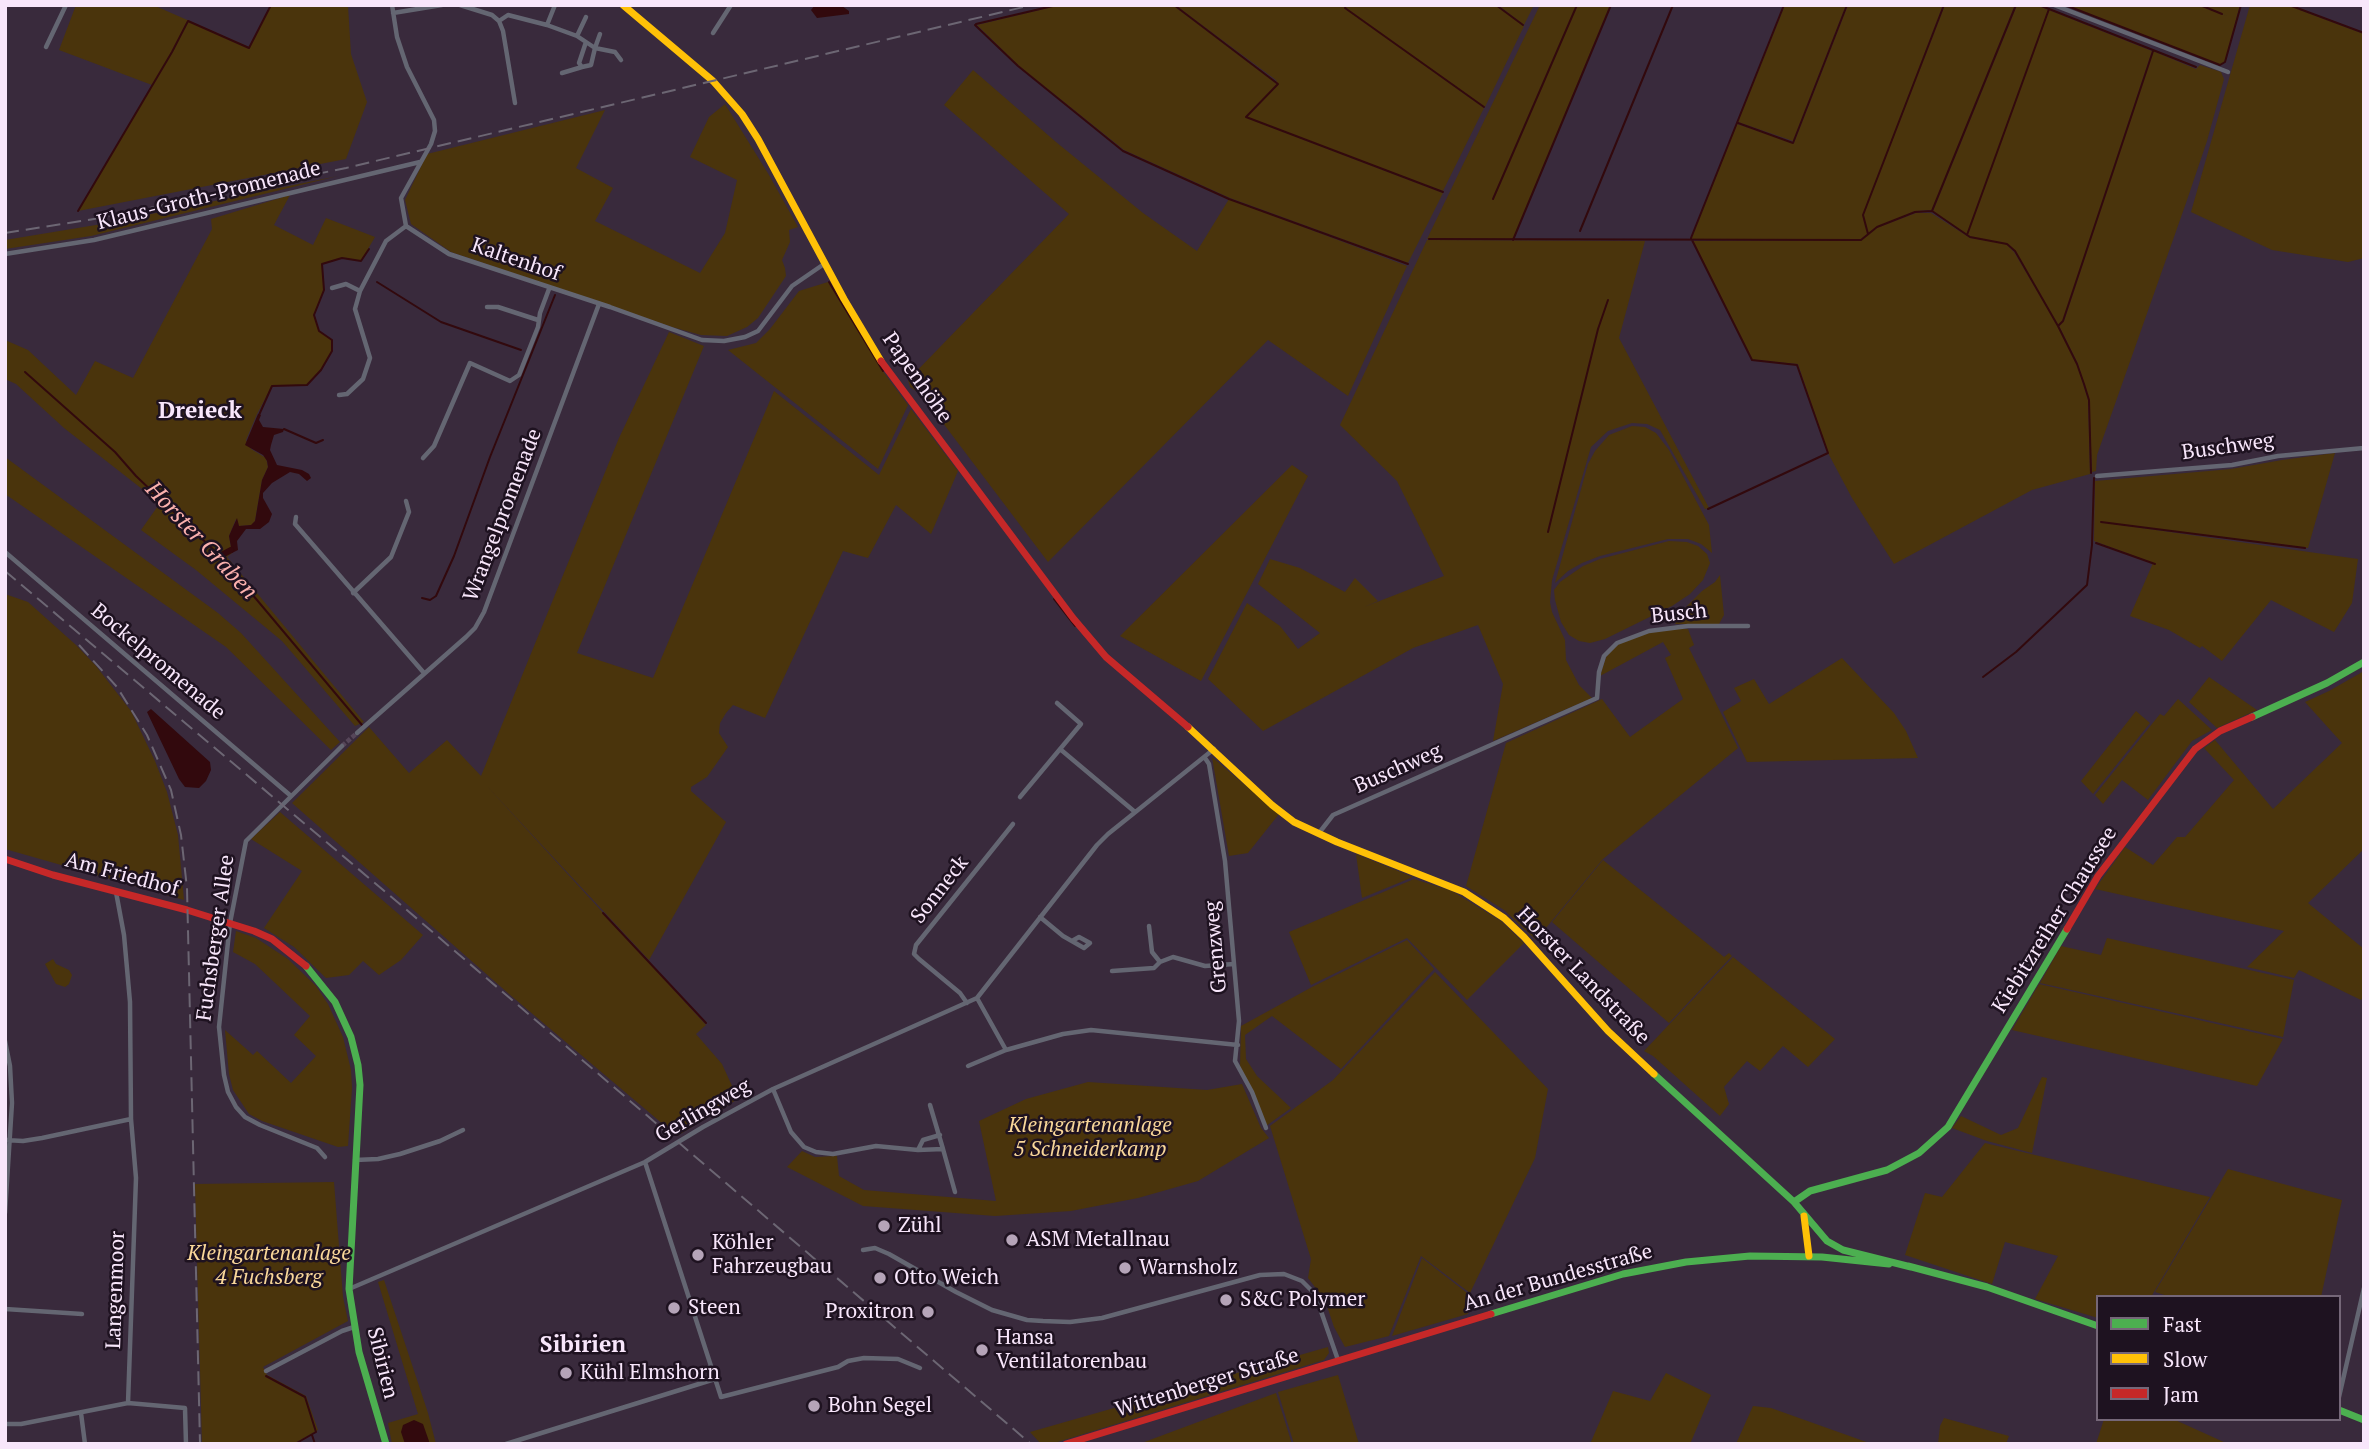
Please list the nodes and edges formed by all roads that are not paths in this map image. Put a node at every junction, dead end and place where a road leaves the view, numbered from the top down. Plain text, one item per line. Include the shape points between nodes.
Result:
1 (66, 5) edge
2 (391, 5) edge
3 (442, 5) edge
4 (460, 5) edge
5 (555, 5) edge
6 (623, 5) edge
7 (731, 5) edge
8 (2054, 5) edge
9 (393, 13) junction
10 (586, 17) dead end
11 (499, 21) junction
12 (547, 25) junction
13 (713, 33) dead end
14 (600, 34) dead end
15 (577, 36) junction
16 (586, 42) junction
17 (46, 47) dead end
18 (595, 48) junction
19 (621, 60) dead end
20 (582, 67) junction
21 (2228, 72) dead end
22 (562, 73) dead end
23 (515, 103) dead end
24 (420, 162) junction
25 (406, 226) junction
26 (5, 254) edge
27 (824, 264) junction
28 (332, 288) dead end
29 (549, 289) junction
30 (360, 291) junction
31 (598, 304) junction
32 (487, 307) dead end
33 (538, 320) junction
34 (339, 395) dead end
35 (2364, 448) edge
36 (423, 458) dead end
37 (2097, 476) dead end
38 (406, 501) dead end
39 (296, 517) dead end
40 (5, 552) edge
41 (354, 593) junction
42 (1748, 626) dead end
43 (2362, 664) edge
44 (424, 673) junction
45 (1057, 704) dead end
46 (357, 733) tunnel mouth
47 (1497, 743) joint
48 (342, 746) tunnel mouth
49 (1060, 749) junction
50 (1214, 749) junction
51 (1205, 758) junction
52 (291, 796) junction
53 (1020, 797) dead end
54 (1135, 812) junction
55 (1013, 824) dead end
56 (1318, 834) junction
57 (5, 859) edge
58 (116, 892) junction
59 (1040, 917) junction
60 (230, 923) junction
61 (1149, 926) dead end
62 (1072, 941) dead end
63 (1160, 962) junction
64 (1234, 964) junction
65 (1112, 971) dead end
66 (977, 998) junction
67 (967, 1003) junction
68 (5, 1041) edge
69 (1238, 1045) junction
70 (1006, 1050) junction
71 (968, 1066) dead end
72 (773, 1089) junction
73 (930, 1105) dead end
74 (131, 1119) junction
75 (1266, 1128) dead end
76 (463, 1130) dead end
77 (940, 1135) junction
78 (8, 1140) edge
79 (943, 1149) junction
80 (918, 1150) junction
81 (325, 1157) dead end
82 (355, 1160) junction
83 (645, 1162) junction
84 (955, 1192) dead end
85 (1794, 1202) junction
86 (5, 1213) edge
87 (1804, 1216) junction
88 (863, 1250) dead end
89 (1810, 1256) junction
90 (1911, 1267) junction
91 (2364, 1288) edge
92 (349, 1289) junction
93 (5, 1309) edge
94 (82, 1314) dead end
95 (2096, 1325) edge
96 (355, 1327) junction
97 (1357, 1355) joint
98 (1339, 1361) junction
99 (920, 1368) dead end
100 (266, 1371) dead end
101 (715, 1379) junction
102 (2341, 1388) edge
103 (128, 1403) junction
104 (2341, 1411) edge
105 (81, 1413) junction
106 (2364, 1420) edge
107 (5, 1424) edge
108 (85, 1444) edge
109 (186, 1444) edge
110 (386, 1444) edge
111 (506, 1444) edge
112 (1066, 1444) edge

1 - 17 street
2 - 9 street
3 - 9 street
4 - 11 street
5 - 12 street
6 - 27 main road, Papenhöhe via 734,103
7 - 13 street
8 - 21 street
9 - 24 street via 407,67 434,120 433,138
10 - 15 street
11 - 12 street via 508,15
11 - 23 street
12 - 15 street
14 - 18 street
15 - 16 street
16 - 18 street
16 - 20 street via 579,63
18 - 19 street via 615,52
18 - 20 street via 591,65
20 - 22 street
24 - 25 street via 401,198
24 - 26 street, Klaus-Groth-Promenade via 91,241
25 - 29 street, Kaltenhof via 449,254
25 - 30 street via 386,241
27 - 31 street, Kaltenhof via 792,286 758,331 724,341 702,340
27 - 50 main road, Papenhöhe via 889,374 1085,633 1142,690
28 - 30 street via 346,284
29 - 31 street, Kaltenhof
29 - 33 street
30 - 34 street via 355,309 370,358 363,379 347,394
31 - 44 street, Wrangelpromenade via 484,612 475,628
32 - 33 street
33 - 36 street via 515,379 510,381 470,363 434,446
35 - 37 street, Buschweg
38 - 41 street via 409,512 391,557
39 - 41 street via 295,524
40 - 52 street, Bockelpromenade
41 - 44 street
42 - 47 street, Busch via 1649,631 1617,643 1604,656 1597,698
43 - 85 main road, Kiebitzreiher Chaussee via 2220,732 2195,749 2098,876 1948,1127 1919,1153 1887,1170 1810,1191
44 - 46 street, Wrangelpromenade
45 - 49 street via 1081,724
47 - 56 street, Buschweg via 1334,816
48 - 52 street
49 - 53 street
49 - 54 street
50 - 51 street, Gerlingweg
50 - 56 main road, Horster Landstraße via 1272,805
51 - 54 street, Gerlingweg
51 - 64 street, Grenzweg via 1225,861
52 - 60 street, Fuchsberger Allee via 246,841
54 - 59 street, Gerlingweg via 1097,845
55 - 67 street, Sonneck via 916,946 914,954
56 - 85 main road, Horster Landstraße via 1464,892 1504,918 1608,1031
57 - 58 main road, Am Friedhof
58 - 60 main road, Am Friedhof
58 - 74 street, Langenmoor via 130,1002
59 - 62 street
59 - 66 street, Gerlingweg
60 - 81 street, Fuchsberger Allee via 219,1027 228,1092 245,1117 317,1148
60 - 82 main road, Am Friedhof via 272,939 293,954 335,1002 358,1065
61 - 63 street via 1152,952
63 - 64 street via 1173,957 1205,966
63 - 65 street via 1154,968
64 - 69 street, Grenzweg
66 - 67 street, Gerlingweg
66 - 70 street
67 - 72 street, Gerlingweg
68 - 78 street via 12,1082
69 - 70 street via 1091,1030
69 - 75 street, Grenzweg via 1237,1067
70 - 71 street
72 - 80 street via 795,1138 804,1147 833,1154 876,1146
72 - 83 street, Gerlingweg
73 - 77 street
74 - 78 street via 23,1141
74 - 103 street, Langenmoor via 136,1178
76 - 82 street via 400,1154
77 - 79 street
77 - 80 street via 923,1140
78 - 86 street
79 - 80 street
79 - 84 street
82 - 92 main road, Sibirien
83 - 92 street, Gerlingweg
83 - 101 street
85 - 87 main road, Horster Landstraße
87 - 89 main road
87 - 90 main road, Horster Landstraße via 1827,1241 1843,1250
88 - 98 street via 875,1248 888,1254 992,1310 1043,1321 1102,1318 1258,1275 1283,1274 1302,1281 1315,1294
89 - 90 main road, An der Bundesstraße
89 - 97 main road, An der Bundesstraße via 1686,1262 1623,1275
90 - 95 main road, An der Bundesstraße via 1987,1287
91 - 102 street
92 - 96 main road, Sibirien
93 - 94 street
96 - 100 street
96 - 110 main road, Sibirien
97 - 98 main road, Wittenberger Straße
98 - 112 main road, Wittenberger Straße
99 - 101 street via 898,1359 864,1358 721,1397
101 - 111 street
103 - 105 street
103 - 109 street via 185,1408
104 - 106 main road
105 - 107 street
105 - 108 street

